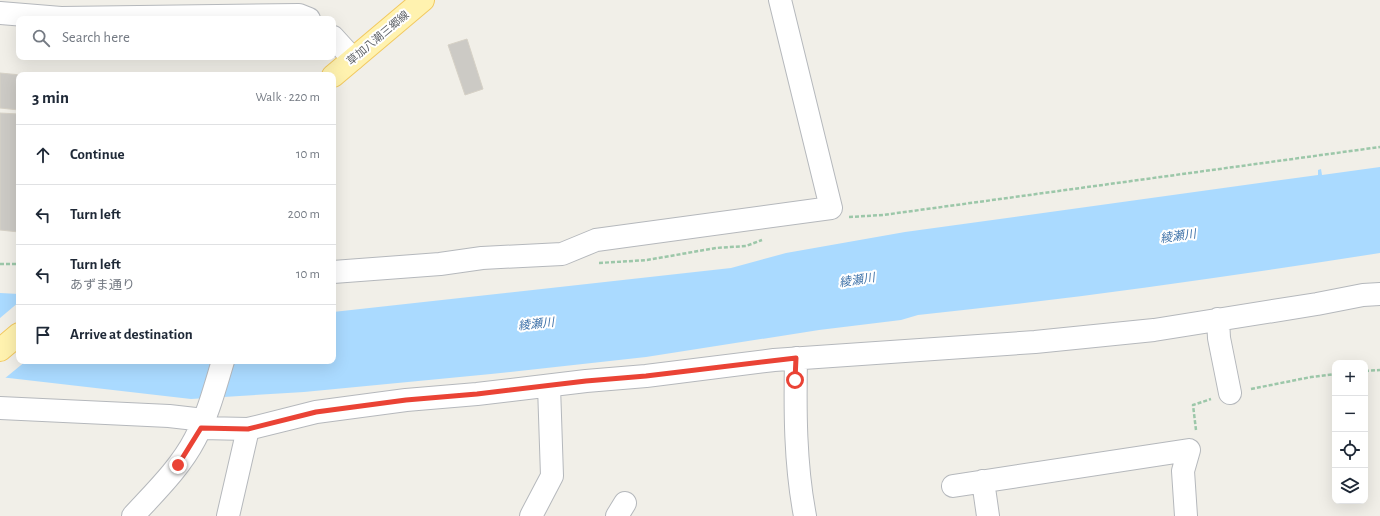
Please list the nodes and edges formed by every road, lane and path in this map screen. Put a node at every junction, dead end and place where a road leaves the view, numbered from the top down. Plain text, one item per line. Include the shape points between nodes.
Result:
1 (423, 0) edge
2 (780, 0) edge
3 (63, 9) edge
4 (164, 9) edge
5 (0, 13) edge
6 (302, 16) edge
7 (336, 40) edge
8 (353, 59) junction
9 (336, 73) edge
10 (1380, 148) edge
11 (848, 217) dead end
12 (765, 239) dead end
13 (0, 264) edge
14 (16, 264) edge
15 (592, 264) dead end
16 (336, 272) edge
17 (1380, 294) edge
18 (1218, 319) junction
19 (16, 337) edge
20 (0, 350) edge
21 (796, 358) junction
22 (222, 364) edge
23 (1380, 370) edge
24 (1368, 371) edge
25 (549, 386) junction
26 (1230, 393) dead end
27 (0, 408) edge
28 (205, 416) junction
29 (248, 429) junction
30 (983, 481) junction
31 (953, 486) dead end
32 (134, 516) edge
33 (228, 516) edge
34 (531, 516) edge
35 (805, 516) edge
36 (988, 516) edge
37 (1186, 516) edge

1 - 8 main road, 草加八潮三郷線
2 - 16 street via 830,208 596,240 562,254 482,258 440,264
3 - 4 street
3 - 5 street
4 - 6 street
7 - 8 street
8 - 9 main road, 草加八潮三郷線
10 - 11 path via 883,216
12 - 15 path via 746,246 716,248 647,260
13 - 14 path
17 - 18 street
18 - 21 street via 1154,330 1035,342
18 - 26 street via 1219,338
19 - 20 main road
21 - 25 street
21 - 35 street via 797,443 800,492
22 - 28 street
23 - 24 path
25 - 29 street via 316,412
25 - 34 street via 552,476
27 - 28 street
28 - 29 street
28 - 32 street via 178,465
29 - 33 street
30 - 31 street
30 - 36 street
30 - 37 street via 1189,450 1183,471

